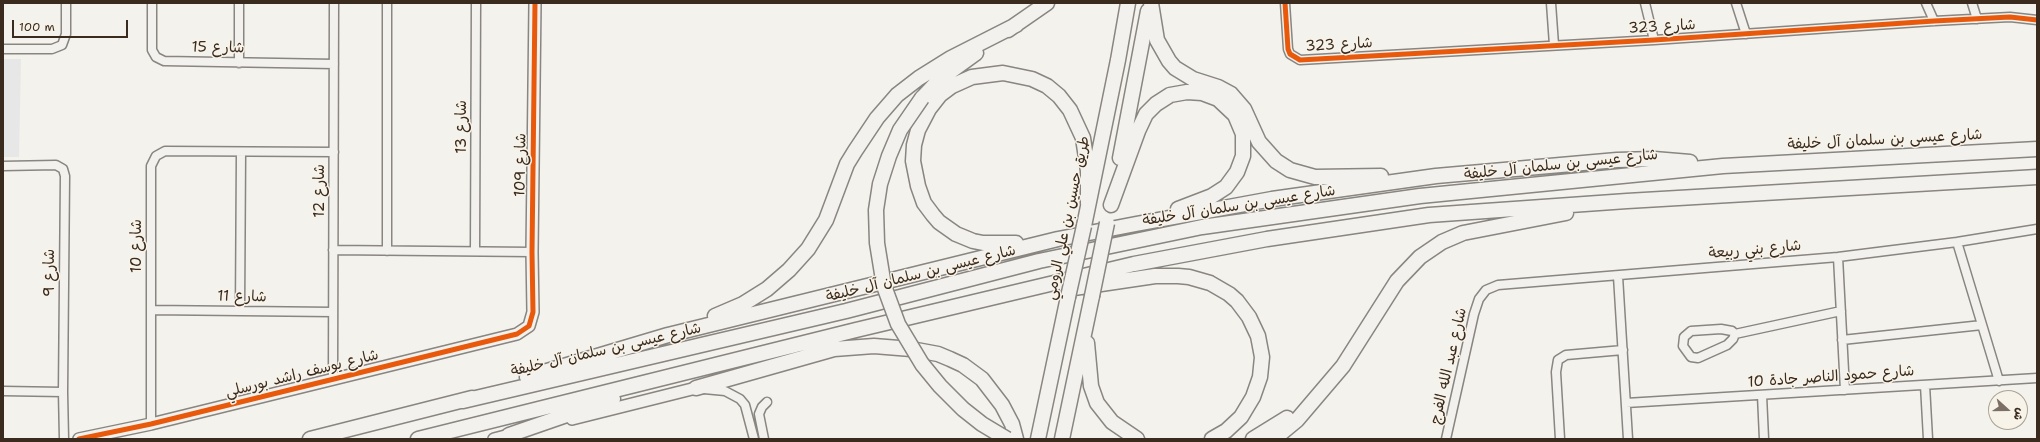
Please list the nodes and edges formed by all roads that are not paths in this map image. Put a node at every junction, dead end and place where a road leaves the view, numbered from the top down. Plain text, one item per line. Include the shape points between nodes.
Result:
1 (66, 3) edge
2 (152, 3) edge
3 (239, 3) edge
4 (334, 3) edge
5 (387, 3) edge
6 (476, 3) edge
7 (535, 3) edge
8 (1047, 3) edge
9 (1128, 3) edge
10 (1150, 3) edge
11 (1285, 3) edge
12 (1551, 3) edge
13 (1645, 3) edge
14 (1736, 3) edge
15 (1926, 3) edge
16 (1972, 3) edge
17 (1977, 19) junction
18 (2037, 20) edge
19 (1934, 21) junction
20 (1016, 25) junction
21 (1746, 34) junction
22 (1654, 40) junction
23 (1554, 45) junction
24 (3, 49) edge
25 (239, 63) junction
26 (334, 64) junction
27 (2037, 149) edge
28 (334, 152) junction
29 (241, 153) junction
30 (3, 166) edge
31 (1723, 166) junction
32 (1436, 176) junction
33 (2037, 176) edge
34 (1627, 201) junction
35 (1088, 204) junction
36 (1111, 205) junction
37 (1136, 224) junction
38 (2037, 229) edge
39 (1058, 239) junction
40 (1956, 242) junction
41 (333, 250) junction
42 (387, 251) junction
43 (476, 251) junction
44 (532, 252) junction
45 (1838, 257) junction
46 (1618, 276) junction
47 (1479, 299) joint
48 (980, 302) junction
49 (151, 310) junction
50 (240, 311) junction
51 (1841, 311) junction
52 (333, 312) junction
53 (1087, 322) junction
54 (1982, 325) junction
55 (529, 326) joint
56 (1735, 334) junction
57 (668, 335) junction
58 (1842, 340) junction
59 (1623, 350) junction
60 (710, 367) junction
61 (332, 378) junction
62 (2037, 378) edge
63 (1998, 381) junction
64 (1327, 385) junction
65 (1925, 385) junction
66 (696, 388) junction
67 (1845, 390) junction
68 (3, 391) edge
69 (63, 392) junction
70 (1762, 395) junction
71 (463, 401) junction
72 (1626, 403) junction
73 (750, 421) junction
74 (151, 424) junction
75 (509, 435) junction
76 (64, 439) edge
77 (79, 439) edge
78 (310, 439) edge
79 (418, 439) edge
80 (494, 439) edge
81 (754, 439) edge
82 (764, 439) edge
83 (1007, 439) edge
84 (1016, 439) edge
85 (1038, 439) edge
86 (1062, 439) edge
87 (1137, 439) edge
88 (1212, 439) edge
89 (1253, 439) edge
90 (1274, 439) edge
91 (1446, 439) edge
92 (1560, 439) edge
93 (1628, 439) edge
94 (1764, 439) edge
95 (1928, 439) edge

1 - 24 street via 66,34 62,45 52,49
2 - 25 street, شارع 15 via 152,50 156,57 164,61
3 - 25 street
4 - 26 street, شارع 12
5 - 42 street
6 - 43 street, شارع 13
7 - 44 street, شارع 109
8 - 20 highway
9 - 35 highway, طريق حسين بن علي الرومي
10 - 32 highway via 1157,40 1169,61 1193,79 1231,94 1244,109 1264,149 1283,166 1315,177
10 - 36 highway
11 - 23 street, شارع 323 via 1290,54 1300,60
12 - 23 street
13 - 22 street
14 - 21 street
15 - 19 street
16 - 17 street
17 - 18 street, شارع 323 via 2010,17
17 - 19 street, شارع 323
19 - 21 street, شارع 323
20 - 57 highway via 936,67 909,85 887,106 869,128 847,164 826,220 815,239 784,275 743,304
20 - 83 highway, bridge via 953,69 922,98 900,130 889,156 880,184 876,210 878,256 884,286 898,324 922,364 940,386 982,424
21 - 22 street, شارع 323
22 - 23 street, شارع 323
25 - 26 street, شارع 15
26 - 28 street, شارع 12
27 - 31 highway, شارع عيسى بن سلمان آل خليفة
28 - 29 street, شارع 10
28 - 41 street, شارع 12
29 - 49 street, شارع 10 via 165,151 156,156 151,166
29 - 50 street
30 - 69 street, شارع 9 via 56,165 63,169 65,176
31 - 32 highway via 1654,159 1617,160
31 - 71 highway, شارع عيسى بن سلمان آل خليفة via 1420,196 1202,227 1038,261 846,311
32 - 37 highway via 1272,199
33 - 34 highway
34 - 48 highway via 1430,215 1267,239 1134,264
34 - 64 highway via 1472,230 1442,242 1411,264 1397,281 1355,348
35 - 39 highway via 1088,171 1083,138 1070,110 1047,86 1022,76 992,73 961,81 934,102 918,130 913,157 924,203 939,222 956,234 978,242 1004,244
35 - 85 highway, طريق حسين بن علي الرومي, bridge
36 - 37 highway via 1138,131 1152,108 1167,97 1187,92 1208,94 1223,102 1238,119 1244,139 1243,156 1234,177 1226,187 1212,196
36 - 53 highway, bridge
37 - 39 highway
38 - 40 street, شارع بني ربيعة
39 - 57 highway
40 - 45 street, شارع بني ربيعة
40 - 54 street
41 - 42 street
41 - 52 street, شارع 12
42 - 43 street
43 - 44 street
44 - 55 street, شارع 109 via 533,312
45 - 46 street, شارع بني ربيعة
45 - 51 street
46 - 47 street, شارع بني ربيعة via 1498,285 1486,290
46 - 59 street
47 - 91 street, شارع عبد الله الفرج
48 - 60 highway
48 - 88 highway via 1155,276 1189,277 1220,288 1236,301 1254,327 1261,347 1262,366 1258,386 1248,407 1233,425
49 - 50 street, شارع 11
49 - 74 street, شارع 10
50 - 52 street, شارع 11
51 - 56 street
51 - 58 street
52 - 61 street, شارع 12
53 - 86 highway
53 - 87 highway via 1090,379 1097,404 1112,422
54 - 58 street
54 - 63 street
55 - 61 street, شارع يوسف راشد بورسلي via 517,334
56 - 56 street via 1721,329 1691,331 1684,336 1683,346 1688,355 1698,358 1727,345
57 - 71 highway via 534,375
58 - 67 street
59 - 72 street
59 - 92 street via 1566,355 1558,360 1556,372
60 - 75 highway
60 - 79 highway
61 - 74 street, شارع يوسف راشد بورسلي
62 - 63 street, شارع حمود الناصر جادة 10
63 - 65 street, شارع حمود الناصر جادة 10
64 - 89 highway via 1286,419
64 - 90 highway via 1297,420
65 - 67 street, شارع حمود الناصر جادة 10
65 - 95 street
66 - 73 street via 733,394 745,405
66 - 75 street
66 - 84 highway via 834,349 866,346 911,349 950,359 982,379 1002,404
67 - 70 street, شارع حمود الناصر جادة 10
68 - 69 street
69 - 76 street, شارع 9
70 - 72 street, شارع حمود الناصر جادة 10
70 - 94 street
71 - 78 highway
72 - 93 street
73 - 81 street
73 - 82 street via 756,411 766,403 760,411 759,418
74 - 77 street, شارع يوسف راشد بورسلي
75 - 80 street

